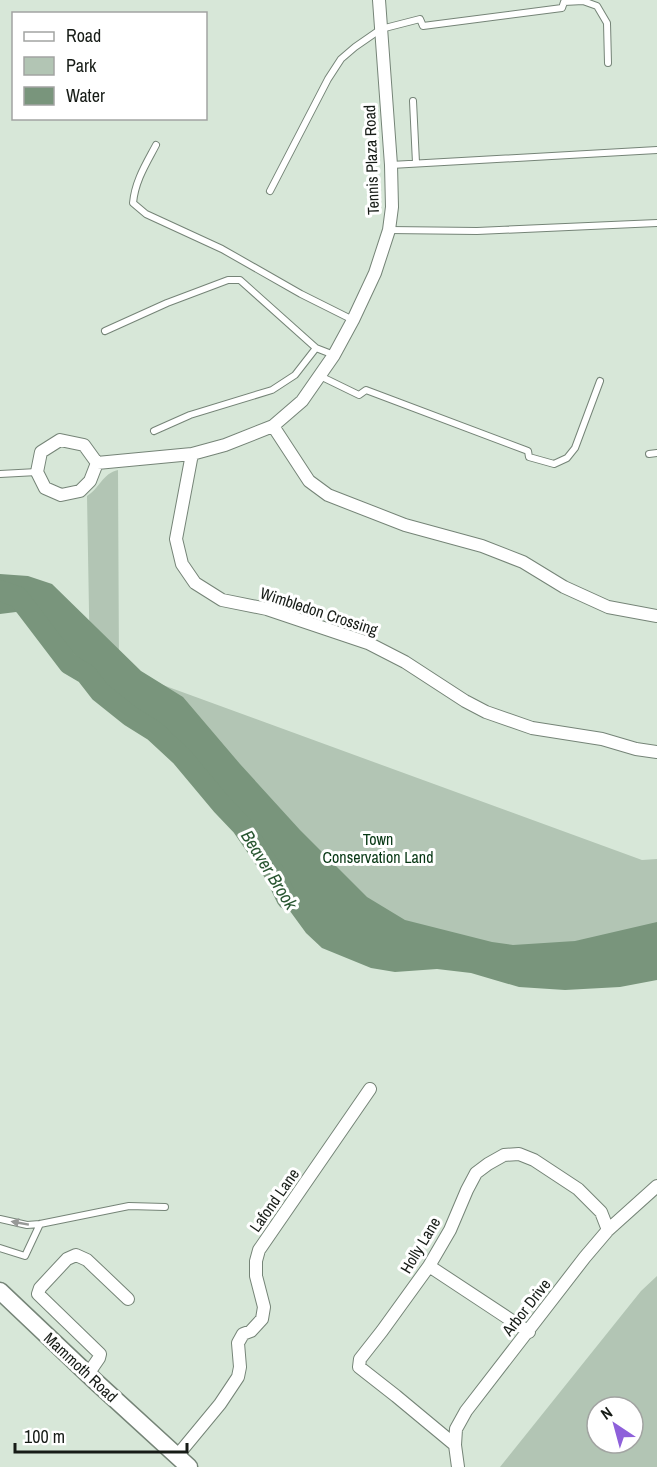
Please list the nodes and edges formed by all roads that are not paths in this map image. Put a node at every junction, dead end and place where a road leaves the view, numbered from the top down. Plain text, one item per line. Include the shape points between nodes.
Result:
1 (379, 0) edge
2 (381, 28) junction
3 (608, 63) dead end
4 (413, 101) dead end
5 (156, 145) dead end
6 (657, 150) edge
7 (416, 163) junction
8 (391, 165) junction
9 (270, 191) dead end
10 (657, 223) edge
11 (389, 230) junction
12 (353, 320) junction
13 (105, 331) dead end
14 (316, 348) junction
15 (334, 355) junction
16 (319, 376) junction
17 (600, 381) dead end
18 (273, 426) junction
19 (154, 430) dead end
20 (657, 453) edge
21 (192, 454) junction
22 (649, 454) dead end
23 (97, 463) junction
24 (37, 472) junction
25 (0, 474) edge
26 (657, 616) edge
27 (657, 752) edge
28 (370, 1089) dead end
29 (657, 1186) edge
30 (165, 1208) dead end
31 (0, 1219) edge
32 (40, 1224) junction
33 (608, 1230) junction
34 (0, 1248) edge
35 (429, 1266) junction
36 (0, 1291) edge
37 (128, 1299) dead end
38 (529, 1332) junction
39 (88, 1374) junction
40 (455, 1445) junction
41 (183, 1462) edge
42 (458, 1467) edge

1 - 2 street, Tennis Plaza Road
2 - 3 lane via 420,19 423,26 562,8 564,2 584,1 597,6 607,23
2 - 8 street, Tennis Plaza Road
2 - 9 lane via 341,59
4 - 7 lane
5 - 12 lane via 135,189 133,202 139,208
6 - 7 lane
7 - 8 lane
8 - 11 street, Tennis Plaza Road
10 - 11 lane via 477,231
11 - 12 street, Tennis Plaza Road
12 - 15 street, Tennis Plaza Road
13 - 14 lane via 177,299 228,280 240,280
14 - 15 lane
14 - 19 lane via 295,375 272,390
15 - 16 street, Tennis Plaza Road
16 - 17 lane via 359,394 366,390 554,464 567,458 575,448
16 - 18 street, Tennis Plaza Road via 302,401
18 - 21 street, Tennis Plaza Road
18 - 26 street via 309,480 328,495 405,525 482,546 523,562 608,607
20 - 22 lane
21 - 23 street, Tennis Plaza Road
21 - 27 street, Wimbledon Crossing via 176,539 182,564 195,583 222,600 267,609 368,643 486,712 532,728
23 - 24 street via 90,481 80,491 61,495 45,488
23 - 24 street via 84,446 60,440 41,452
24 - 25 lane
28 - 41 street, Lafond Lane via 259,1250 256,1276 264,1307 262,1319 238,1342 238,1377
29 - 33 street, Arbor Drive
30 - 32 lane via 129,1206
32 -> 31 lane
32 - 34 lane via 25,1256
33 - 35 street, Holly Lane via 601,1212 578,1189 534,1160 519,1154 504,1155 476,1173
33 - 38 street, Arbor Drive
35 - 38 street
35 - 40 street, Holly Lane via 360,1359 359,1367
36 - 39 main road, Mammoth Road
37 - 39 street via 87,1260 76,1255 67,1259 40,1288 38,1294 100,1354
38 - 40 street, Arbor Drive via 466,1411 456,1429
39 - 41 main road, Mammoth Road
40 - 42 street, Arbor Drive

